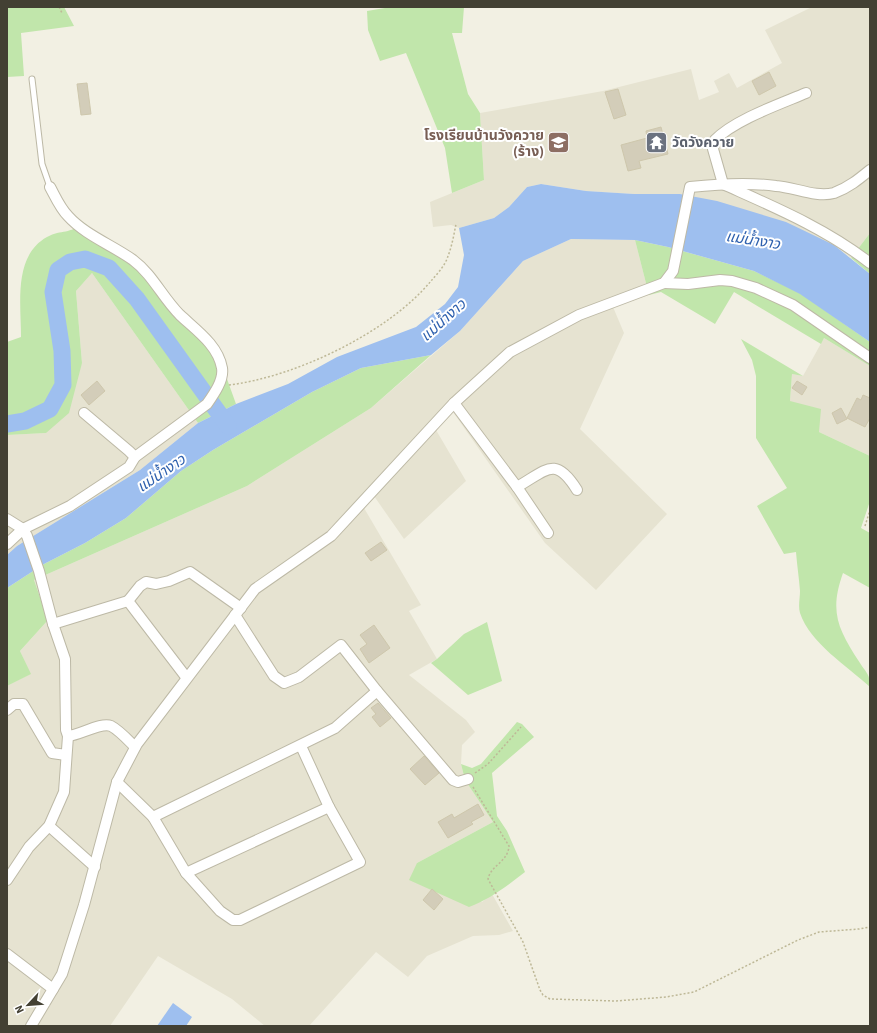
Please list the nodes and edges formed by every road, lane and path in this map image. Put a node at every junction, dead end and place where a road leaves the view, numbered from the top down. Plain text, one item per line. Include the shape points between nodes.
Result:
1 (59, 7) edge
2 (62, 13) dead end
3 (32, 79) dead end
4 (806, 93) dead end
5 (870, 170) edge
6 (723, 184) junction
7 (50, 187) joint
8 (456, 224) dead end
9 (870, 263) edge
10 (664, 283) junction
11 (870, 358) edge
12 (217, 386) junction
13 (454, 403) junction
14 (84, 413) dead end
15 (135, 458) junction
16 (517, 487) junction
17 (577, 490) dead end
18 (870, 510) edge
19 (7, 519) edge
20 (865, 526) dead end
21 (25, 532) junction
22 (548, 533) dead end
23 (7, 544) edge
24 (128, 601) junction
25 (238, 611) junction
26 (52, 624) junction
27 (186, 677) junction
28 (377, 691) junction
29 (7, 710) edge
30 (521, 727) dead end
31 (68, 736) junction
32 (300, 746) junction
33 (135, 747) junction
34 (66, 755) junction
35 (468, 779) junction
36 (117, 782) junction
37 (329, 807) junction
38 (153, 817) junction
39 (49, 826) junction
40 (95, 867) junction
41 (186, 873) junction
42 (7, 880) edge
43 (870, 927) edge
44 (7, 954) edge
45 (53, 989) junction
46 (31, 1026) edge

1 - 2 path
3 - 7 lane via 42,164
4 - 6 street via 762,112 715,140 713,149
5 - 6 street via 850,185 833,193 813,193 776,186
6 - 9 street via 816,226
6 - 10 street via 690,187 673,271
7 - 12 street via 68,216 147,272 171,306 214,347 222,369 222,378
8 - 12 path via 448,256 441,269 424,291 390,320 346,345 284,373 258,381
10 - 11 street via 688,284 720,280 756,288 792,306
10 - 13 street via 579,315 510,352
12 - 15 street via 216,392 207,404
13 - 16 street
13 - 25 street via 331,536 255,589
14 - 15 street
15 - 21 street via 129,467
16 - 17 street via 550,469 557,468 567,475
16 - 22 street
18 - 20 path
19 - 21 street
21 - 23 street
21 - 26 street via 39,571
24 - 25 street via 146,582 156,584 190,572
24 - 26 street
24 - 27 street
25 - 27 street
25 - 28 street via 274,676 284,683 299,677 341,645
26 - 31 street via 64,659
27 - 33 street
28 - 32 street via 335,728
28 - 35 street via 453,780 458,782
29 - 34 street via 14,704 23,704 52,753
30 - 35 path via 488,764
31 - 33 street via 75,736 104,725 112,727
31 - 34 street
32 - 37 street
32 - 38 street
33 - 36 street
34 - 39 street via 64,792
35 - 43 path via 510,846 509,854 490,873 488,879 524,942 540,990 550,999 616,1001 694,992 819,932
36 - 38 street
36 - 40 street
37 - 41 street
37 - 41 street via 360,862 240,920 233,920 220,911
38 - 41 street
39 - 40 street
39 - 42 street via 29,847
40 - 45 street via 62,974
44 - 45 street
45 - 46 street

